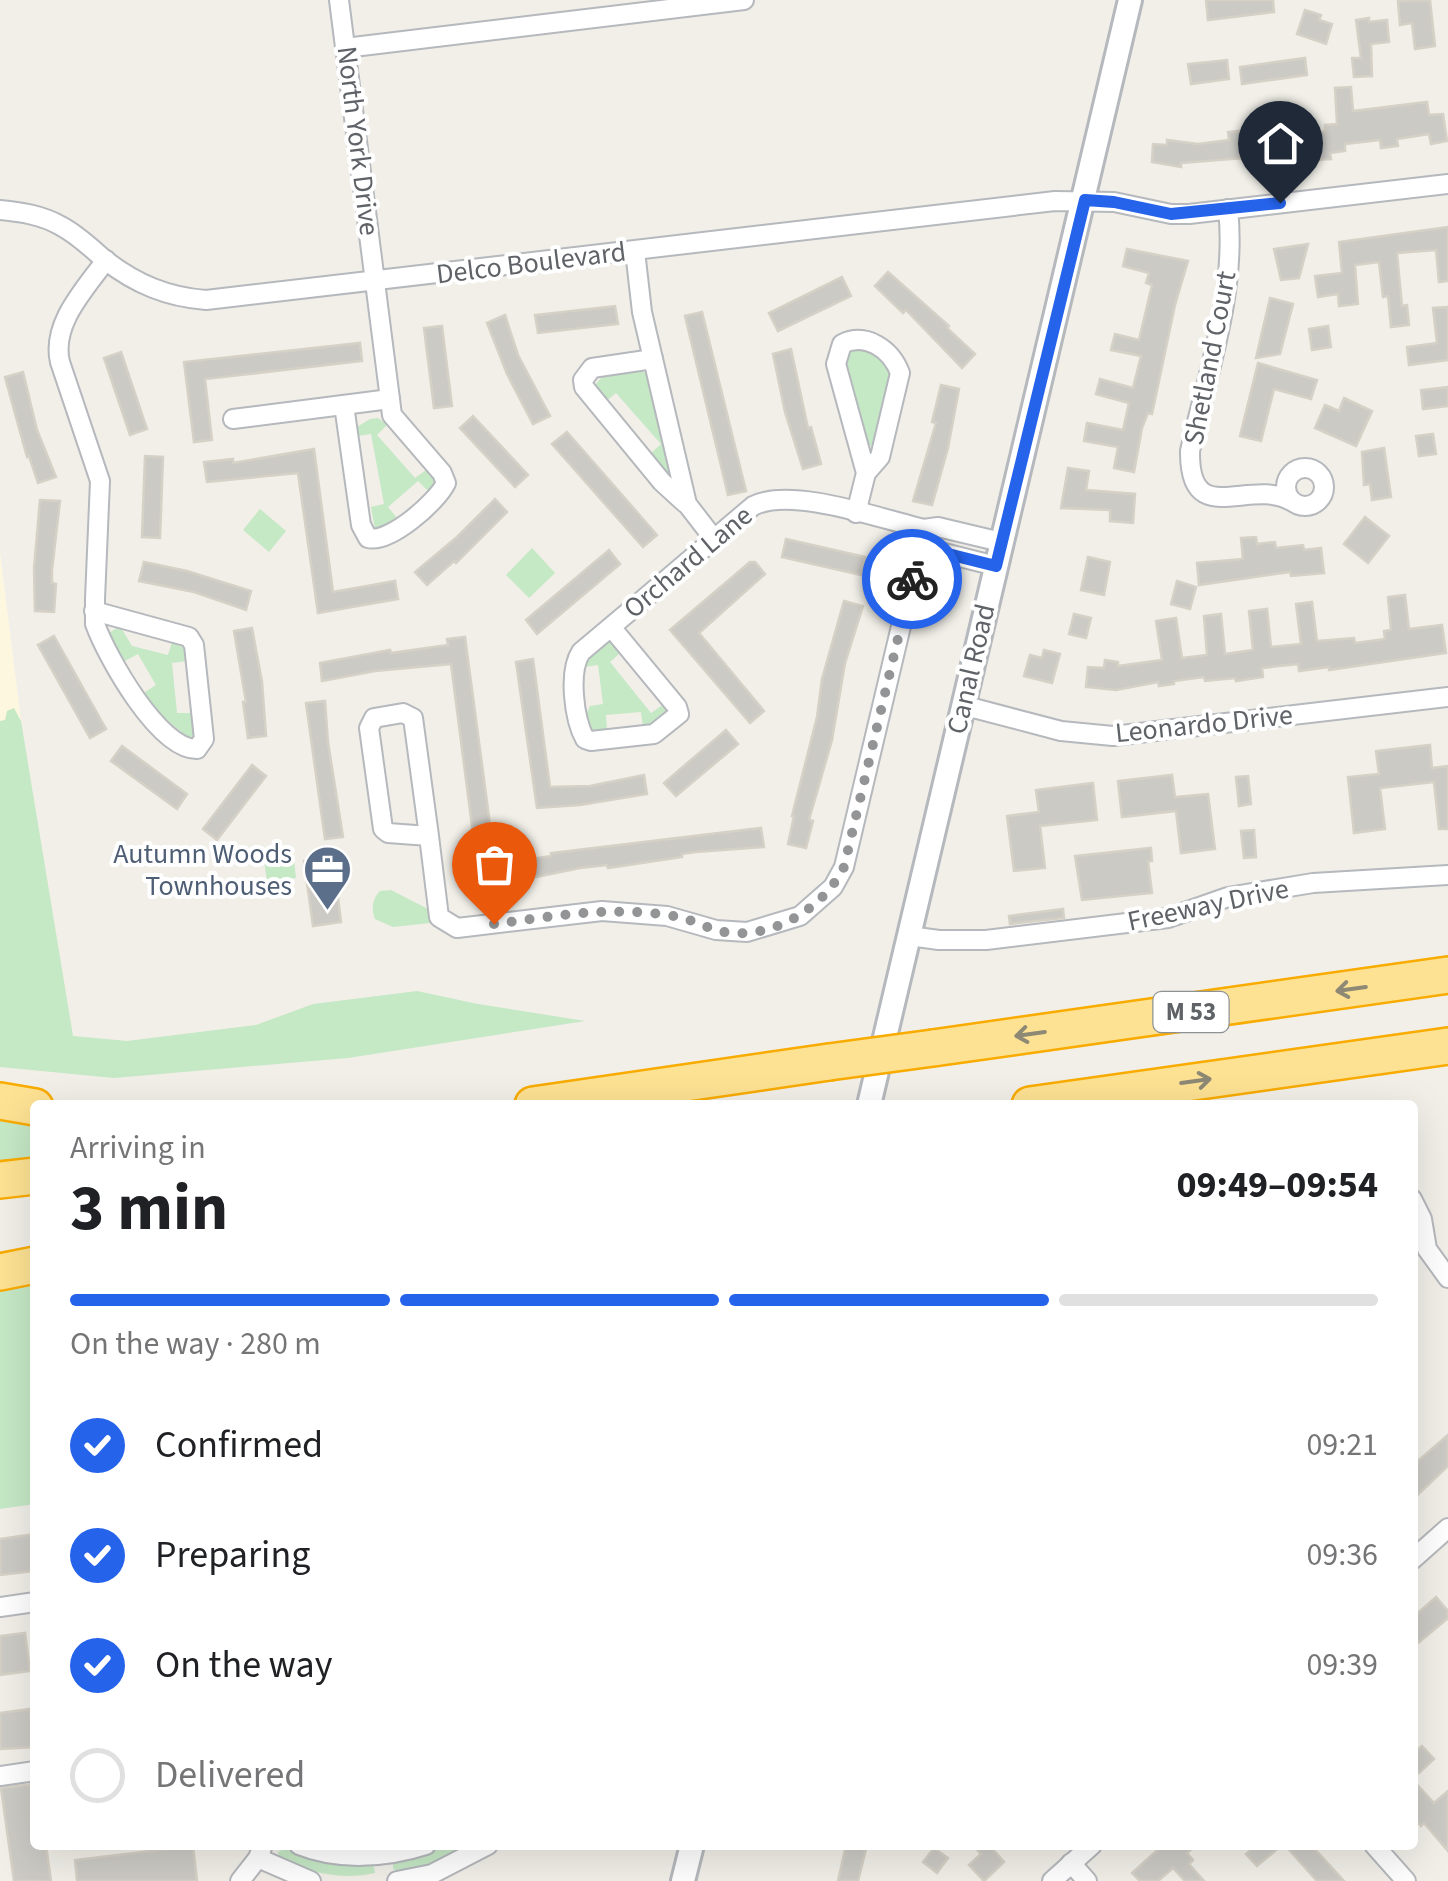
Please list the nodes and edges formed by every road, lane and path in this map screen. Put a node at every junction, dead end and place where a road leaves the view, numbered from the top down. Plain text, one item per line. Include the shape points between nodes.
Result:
1 (339, 0) edge
2 (744, 0) edge
3 (1130, 0) edge
4 (346, 48) junction
5 (1448, 184) edge
6 (1085, 200) junction
7 (1228, 209) junction
8 (0, 210) edge
9 (635, 251) junction
10 (106, 260) junction
11 (376, 282) junction
12 (654, 359) junction
13 (390, 400) junction
14 (344, 405) junction
15 (233, 419) dead end
16 (866, 473) junction
17 (1288, 478) junction
18 (1272, 492) junction
19 (1291, 501) junction
20 (686, 504) junction
21 (856, 513) junction
22 (922, 538) junction
23 (714, 539) junction
24 (1002, 542) junction
25 (996, 566) junction
26 (94, 611) junction
27 (611, 627) junction
28 (1448, 697) edge
29 (962, 704) junction
30 (429, 836) junction
31 (1448, 874) edge
32 (908, 936) junction
33 (1448, 975) edge
34 (1448, 1046) edge
35 (567, 1100) edge
36 (870, 1100) edge
37 (1065, 1100) edge
38 (0, 1101) edge
39 (30, 1106) edge
40 (30, 1177) edge
41 (0, 1180) edge
42 (1418, 1211) edge
43 (30, 1246) edge
44 (0, 1250) edge
45 (30, 1266) edge
46 (0, 1272) edge
47 (1448, 1278) edge
48 (1448, 1528) edge
49 (1418, 1555) edge
50 (30, 1603) edge
51 (0, 1607) edge
52 (30, 1772) edge
53 (0, 1776) edge
54 (312, 1850) edge
55 (391, 1850) edge
56 (478, 1850) edge
57 (691, 1850) edge
58 (1086, 1850) edge
59 (1378, 1850) edge
60 (260, 1852) edge
61 (1072, 1863) junction
62 (240, 1881) edge
63 (310, 1881) edge
64 (397, 1881) edge
65 (683, 1881) edge
66 (1052, 1881) edge
67 (1087, 1881) edge
68 (1406, 1881) edge

1 - 4 street, North York Drive
2 - 4 street
3 - 6 street, Canal Road
4 - 11 street, North York Drive
5 - 7 street, Delco Boulevard
6 - 7 street, Delco Boulevard via 1171,214
6 - 9 street, Delco Boulevard
6 - 24 street, Canal Road
7 - 18 street, Shetland Court via 1230,267 1190,450 1191,474 1213,498
8 - 10 street, Delco Boulevard via 50,220
9 - 11 street, Delco Boulevard
9 - 12 street
10 - 11 street, Delco Boulevard via 139,283 185,299
10 - 26 street via 57,344 100,481
11 - 13 street, North York Drive
12 - 20 street
12 - 20 street via 592,368 584,387
13 - 14 street
13 - 14 street via 395,422 446,483 380,540 368,538 361,525
14 - 15 street
16 - 16 street via 880,457 900,373 876,344 856,339 842,344 836,364
16 - 21 street
17 - 18 street
17 - 19 street
17 - 19 street via 1308,468 1324,487 1308,506
18 - 19 street
20 - 23 street
21 - 22 street, Orchard Lane
21 - 23 street, Orchard Lane via 773,499 753,506
22 - 24 street, Orchard Lane via 938,527
22 - 25 street
22 - 30 street via 844,867 800,916 748,932 602,912 458,928 440,916
23 - 27 street, Orchard Lane
24 - 25 street, Canal Road
25 - 29 street, Canal Road
26 - 26 street via 97,630 143,712 197,749 204,739 190,637
27 - 27 street, Orchard Lane via 581,652 574,668 580,728 591,741 654,734 679,714
28 - 29 street, Leonardo Drive via 1113,736 1061,731
29 - 32 street, Canal Road
30 - 30 street via 413,718 374,718 369,728 383,829
31 - 32 street, Freeway Drive via 1313,883 1228,897 1168,918 986,940
32 - 36 street, Canal Road
33 -> 35 highway, M 53, bridge
37 -> 34 highway
38 - 39 highway
40 - 41 highway
42 - 47 street via 1427,1250
43 - 44 highway
45 - 46 highway
48 - 49 street
50 - 51 street
52 - 53 street
54 - 55 street via 348,1856
56 - 64 street via 432,1874
57 - 65 street
58 - 61 street
59 - 68 street
60 - 62 street
60 - 63 street
61 - 66 street
61 - 67 street

